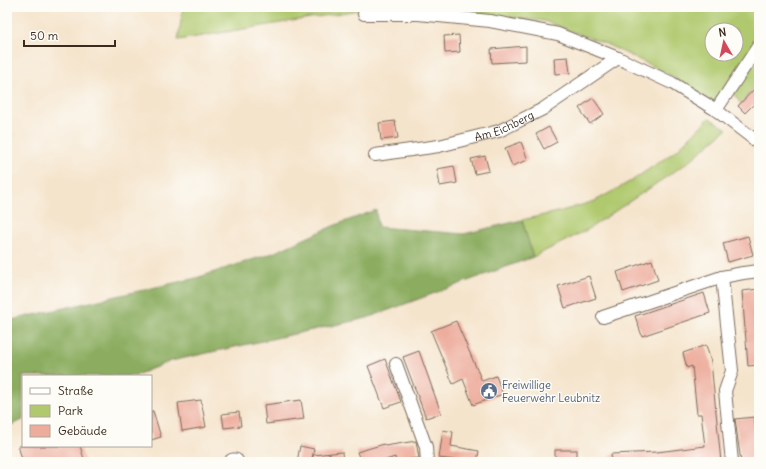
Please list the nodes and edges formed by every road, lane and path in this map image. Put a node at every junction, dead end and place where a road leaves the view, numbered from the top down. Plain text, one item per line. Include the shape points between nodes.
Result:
1 (364, 14) dead end
2 (759, 46) edge
3 (618, 58) junction
4 (716, 110) junction
5 (759, 143) edge
6 (375, 155) dead end
7 (759, 271) edge
8 (722, 277) junction
9 (603, 317) dead end
10 (396, 364) dead end
11 (427, 462) edge
12 (732, 462) edge

1 - 3 street via 418,14 490,21 558,34
2 - 4 street
3 - 4 street via 672,83
3 - 6 street, Am Eichberg via 543,109 499,131 439,146
4 - 5 street
7 - 8 street
8 - 9 street
8 - 12 street via 732,371 725,391
10 - 11 street via 426,447

